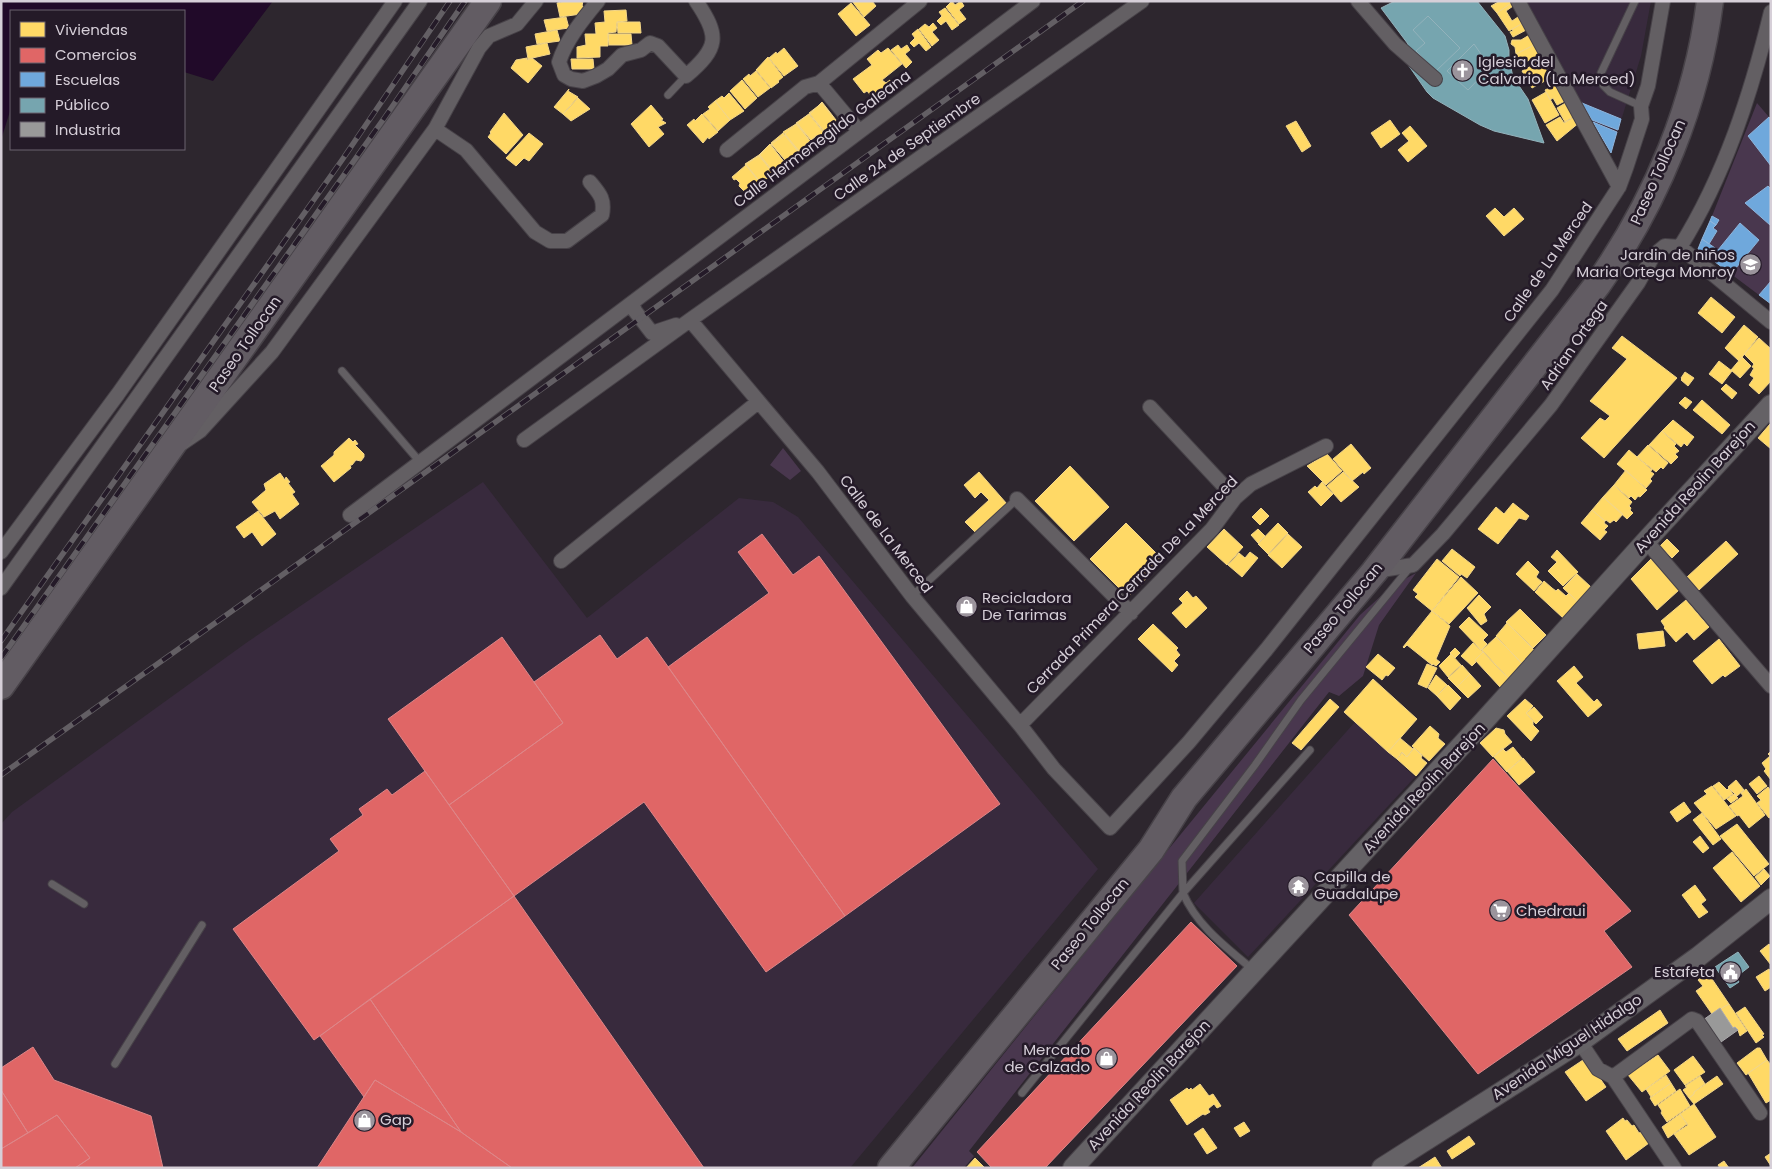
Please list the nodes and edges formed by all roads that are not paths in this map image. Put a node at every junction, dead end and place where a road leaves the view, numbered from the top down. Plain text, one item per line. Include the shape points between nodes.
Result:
1 (395, 1) edge
2 (420, 1) edge
3 (488, 1) edge
4 (536, 1) edge
5 (598, 1) edge
6 (696, 1) edge
7 (920, 1) edge
8 (1033, 1) edge
9 (1142, 1) edge
10 (1358, 1) edge
11 (1518, 1) edge
12 (1634, 1) edge
13 (1662, 1) edge
14 (1710, 1) edge
15 (1771, 12) edge
16 (1768, 42) edge
17 (686, 76) junction
18 (1435, 79) dead end
19 (819, 83) junction
20 (668, 95) dead end
21 (1641, 106) junction
22 (435, 129) junction
23 (859, 130) junction
24 (727, 150) dead end
25 (590, 182) dead end
26 (1619, 187) junction
27 (1680, 247) junction
28 (632, 303) junction
29 (690, 320) junction
30 (1771, 322) edge
31 (342, 371) dead end
32 (758, 402) junction
33 (1771, 405) edge
34 (1150, 407) dead end
35 (524, 440) dead end
36 (1326, 446) dead end
37 (170, 449) junction
38 (421, 463) junction
39 (1235, 498) junction
40 (1017, 499) joint
41 (350, 515) dead end
42 (1646, 540) junction
43 (1, 552) edge
44 (561, 561) dead end
45 (1413, 565) junction
46 (1374, 572) junction
47 (1, 588) edge
48 (912, 596) junction
49 (1131, 613) junction
50 (1, 686) edge
51 (1771, 686) edge
52 (1020, 725) junction
53 (1310, 750) dead end
54 (52, 884) dead end
55 (1183, 893) junction
56 (1771, 899) edge
57 (84, 904) dead end
58 (202, 925) dead end
59 (1255, 971) junction
60 (1580, 1042) junction
61 (115, 1064) dead end
62 (1613, 1077) junction
63 (1022, 1093) dead end
64 (1760, 1113) dead end
65 (891, 1168) edge
66 (1073, 1168) edge
67 (1382, 1168) edge
68 (1674, 1168) edge

1 - 43 street via 124,386
2 - 47 street
3 - 37 highway, Paseo Tollocan
4 - 22 street via 517,24 489,36 479,48
5 - 17 street via 560,57 564,75 583,81 608,69 622,55 641,50 650,43 658,46
6 - 17 street via 714,34 703,62
7 - 19 street
8 - 23 street, Calle Hermenegildo Galeana
9 - 29 street, Calle 24 de Septiembre
10 - 18 street via 1395,44
11 - 26 street
12 - 21 lane via 1601,73 1603,85 1610,92
13 - 21 street, Calle de La Merced via 1648,86
14 - 46 highway, Paseo Tollocan via 1702,49 1682,120 1655,188 1621,252
15 - 16 street
16 - 27 street via 1718,177
17 - 20 lane
19 - 23 street
19 - 24 street via 805,87
21 - 26 street, Calle de La Merced via 1642,120
22 - 25 street via 466,150 535,232 550,242 567,240 602,215 601,195
22 - 37 street via 272,352 200,431
23 - 28 street, Calle Hermenegildo Galeana
26 - 52 street, Calle de La Merced via 1552,290 1501,355 1266,650 1189,742 1110,828 1054,769
27 - 30 street
27 - 45 street, Adrian Ortega via 1665,246 1653,256 1638,283 1551,406 1444,534
28 - 29 street via 652,333
28 - 38 street, Calle Hermenegildo Galeana
29 - 32 street, Calle de La Merced
29 - 35 street, Calle 24 de Septiembre
31 - 38 lane
32 - 44 street
32 - 48 street, Calle de La Merced via 818,472
33 - 42 main road, Avenida Reolin Barejon
34 - 39 street
36 - 39 street, Cerrada Primera Cerrada De La Merced via 1251,484
37 - 50 highway, Paseo Tollocan
38 - 41 street, Calle Hermenegildo Galeana
39 - 49 street, Cerrada Primera Cerrada De La Merced via 1212,529
40 - 48 lane
40 - 49 street
42 - 51 street
42 - 59 main road, Avenida Reolin Barejon
45 - 46 street
45 - 55 lane via 1301,700 1182,861
46 - 65 highway, Paseo Tollocan via 1184,798 1151,850
48 - 52 street, Calle de La Merced
49 - 52 street, Cerrada Primera Cerrada De La Merced
53 - 55 lane
54 - 57 lane
55 - 59 lane via 1199,921
55 - 63 lane
56 - 60 main road, Avenida Miguel Hidalgo via 1698,957
58 - 61 lane
59 - 66 main road, Avenida Reolin Barejon
60 - 62 street via 1598,1068
60 - 67 main road, Avenida Miguel Hidalgo
62 - 64 street via 1692,1019 1697,1021
62 - 68 street

